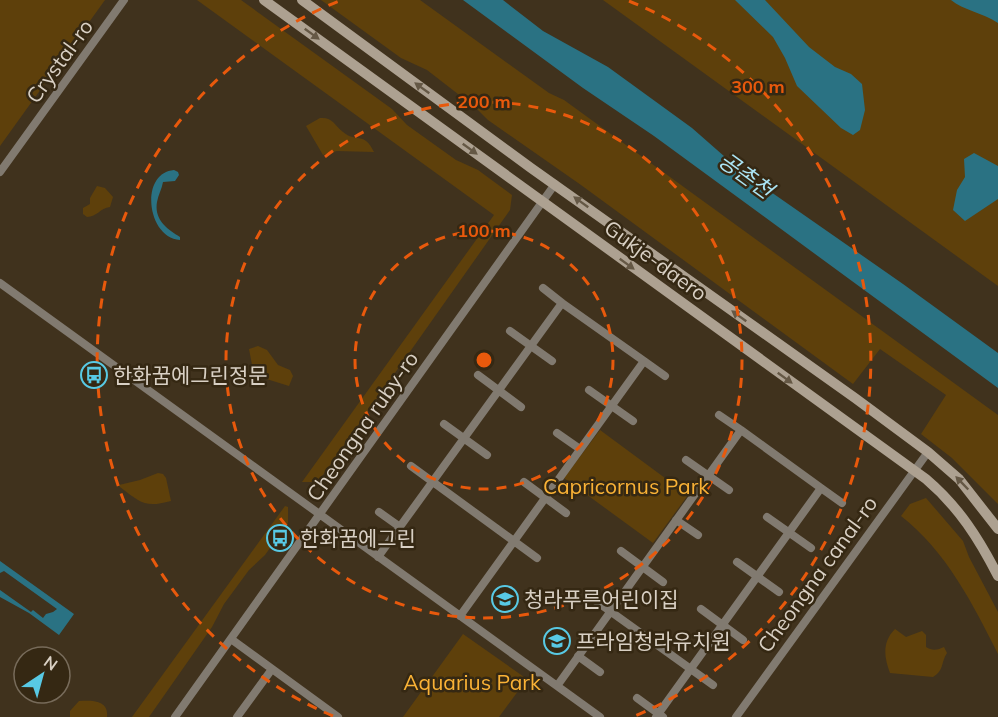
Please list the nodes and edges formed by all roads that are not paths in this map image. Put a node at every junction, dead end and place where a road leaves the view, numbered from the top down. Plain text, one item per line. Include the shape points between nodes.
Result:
1 (124, 0) edge
2 (264, 0) edge
3 (302, 0) edge
4 (0, 172) edge
5 (555, 184) junction
6 (543, 202) junction
7 (0, 283) edge
8 (543, 288) dead end
9 (562, 303) junction
10 (510, 331) dead end
11 (531, 346) junction
12 (644, 361) junction
13 (552, 362) dead end
14 (478, 375) dead end
15 (665, 376) dead end
16 (499, 390) junction
17 (589, 390) dead end
18 (612, 406) junction
19 (521, 407) dead end
20 (720, 415) dead end
21 (633, 421) dead end
22 (444, 424) dead end
23 (741, 430) junction
24 (557, 433) dead end
25 (464, 438) junction
26 (580, 449) junction
27 (928, 452) junction
28 (487, 455) dead end
29 (686, 460) dead end
30 (411, 466) dead end
31 (915, 470) junction
32 (708, 476) junction
33 (432, 482) junction
34 (524, 482) dead end
35 (821, 488) junction
36 (729, 490) dead end
37 (545, 498) junction
38 (843, 503) dead end
39 (379, 512) dead end
40 (566, 513) dead end
41 (321, 515) junction
42 (767, 517) dead end
43 (676, 520) junction
44 (400, 527) junction
45 (998, 529) edge
46 (789, 533) junction
47 (698, 535) dead end
48 (514, 541) junction
49 (811, 548) dead end
50 (621, 551) dead end
51 (378, 557) junction
52 (537, 558) dead end
53 (736, 562) dead end
54 (642, 567) junction
55 (998, 576) edge
56 (758, 577) junction
57 (663, 582) dead end
58 (779, 592) dead end
59 (589, 596) dead end
60 (701, 609) dead end
61 (610, 611) junction
62 (460, 616) junction
63 (723, 624) junction
64 (231, 639) junction
65 (743, 640) dead end
66 (578, 656) junction
67 (272, 669) junction
68 (691, 669) junction
69 (600, 672) dead end
70 (713, 685) dead end
71 (557, 686) junction
72 (637, 698) dead end
73 (659, 716) edge
74 (175, 717) edge
75 (237, 717) edge
76 (338, 717) edge
77 (600, 717) edge
78 (736, 717) edge

1 - 4 street, Crystal-ro
2 -> 6 main road, Gukje-daero
5 -> 3 main road, Gukje-daero
5 - 6 street, Cheongna ruby-ro
27 -> 5 main road, Gukje-daero
6 -> 31 main road, Gukje-daero
6 - 41 street, Cheongna ruby-ro
7 - 41 street
8 - 9 street
9 - 11 street
9 - 12 street
10 - 11 street
11 - 13 street
11 - 16 street
12 - 15 street
12 - 18 street
14 - 16 street
16 - 19 street
16 - 25 street
17 - 18 street
18 - 21 street
18 - 26 street
20 - 23 street
22 - 25 street
23 - 32 street
23 - 35 street
24 - 26 street
25 - 28 street
25 - 33 street
26 - 37 street
27 - 31 street, Cheongna canal-ro
45 -> 27 main road, Gukje-daero via 966,487
29 - 32 street
30 - 33 street
31 - 55 main road, Gukje-daero via 964,518
31 - 78 street, Cheongna canal-ro
32 - 36 street
32 - 43 street
33 - 44 street
33 - 48 street
34 - 37 street
35 - 38 street
35 - 46 street
37 - 40 street
37 - 48 street
39 - 44 street
41 - 51 street
41 - 64 street, Cheongna ruby-ro
42 - 46 street
43 - 47 street
43 - 54 street
44 - 51 street
46 - 49 street
46 - 56 street
48 - 52 street
48 - 62 street
50 - 54 street
51 - 62 street
53 - 56 street
54 - 57 street
54 - 61 street
56 - 58 street
56 - 63 street
59 - 61 street
60 - 63 street
61 - 66 street
61 - 68 street
62 - 71 street
63 - 65 street
63 - 68 street
64 - 67 street
64 - 74 street, Cheongna ruby-ro
66 - 69 street
66 - 71 street
67 - 75 street
67 - 76 street
68 - 70 street
68 - 73 street
71 - 77 street
72 - 73 street

